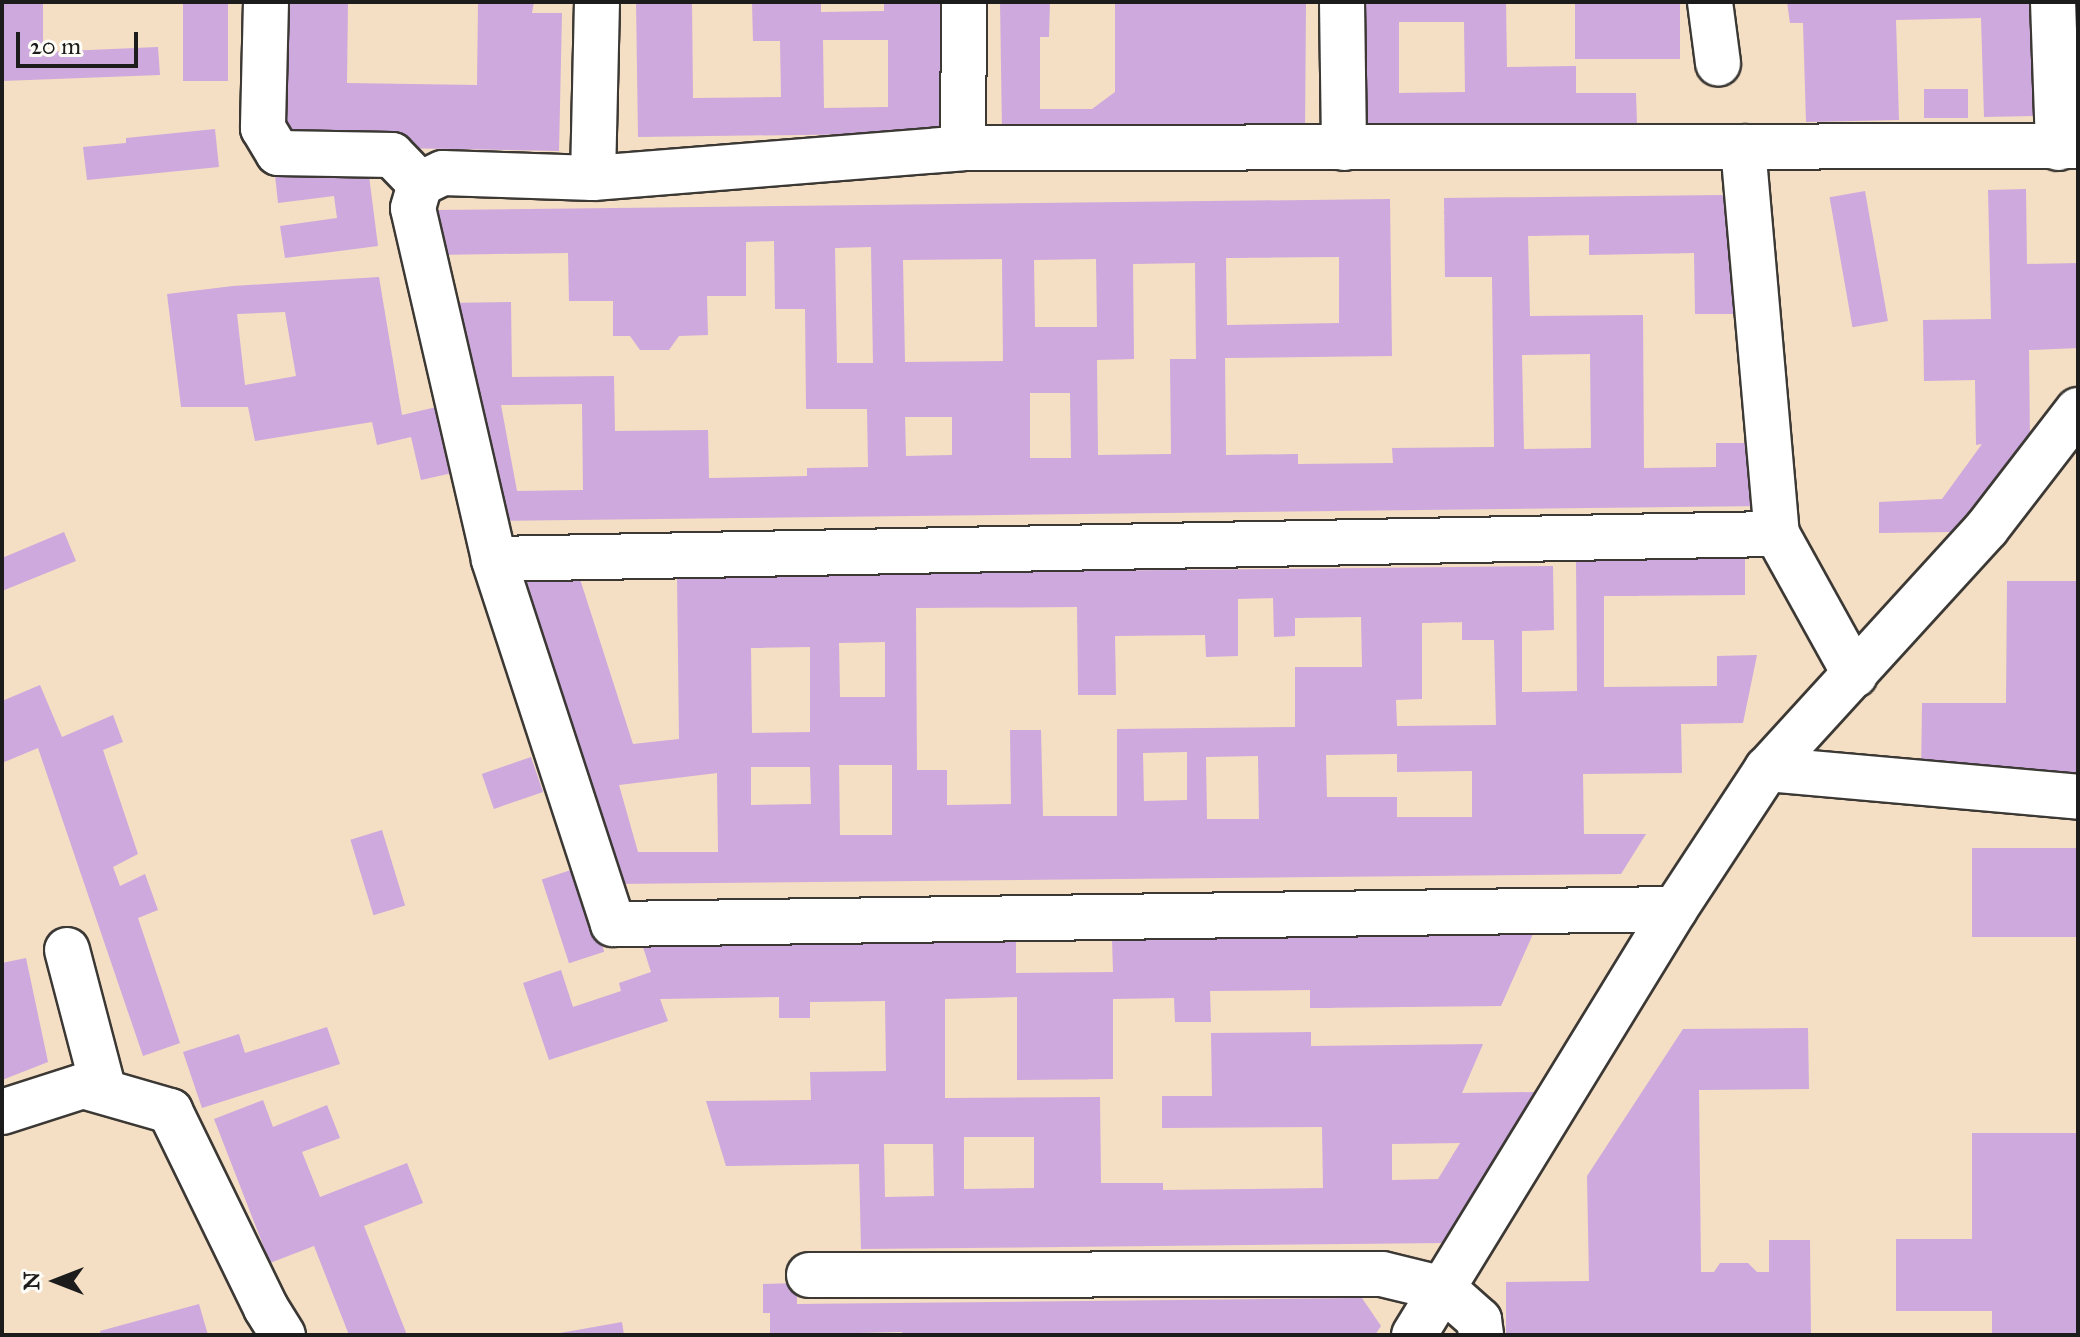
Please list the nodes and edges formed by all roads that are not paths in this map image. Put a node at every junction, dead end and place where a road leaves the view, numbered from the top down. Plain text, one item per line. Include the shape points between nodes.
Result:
1 (266, 2) edge
2 (597, 2) edge
3 (964, 2) edge
4 (1342, 2) edge
5 (1710, 2) edge
6 (2053, 2) edge
7 (1718, 63) dead end
8 (1743, 147) junction
9 (2068, 147) edge
10 (963, 148) junction
11 (1344, 148) junction
12 (593, 178) junction
13 (420, 184) junction
14 (2078, 410) edge
15 (1777, 534) junction
16 (494, 559) junction
17 (1855, 675) junction
18 (1767, 769) junction
19 (2078, 797) edge
20 (1675, 909) junction
21 (67, 950) dead end
22 (104, 1091) junction
23 (2, 1112) edge
24 (809, 1275) dead end
25 (1444, 1289) junction
26 (283, 1335) edge
27 (1414, 1335) edge
28 (1481, 1335) edge

1 - 13 street via 263,128 278,153 392,155
2 - 12 street
3 - 10 street
4 - 11 street
5 - 7 street
6 - 9 street
8 - 9 street
8 - 11 street
8 - 15 street
10 - 11 street
10 - 12 street
12 - 13 street via 443,173
13 - 16 street via 413,208
14 - 17 street via 1987,528
15 - 16 street
15 - 17 street
16 - 20 street via 613,924
17 - 18 street
18 - 19 street
18 - 20 street
20 - 25 street
21 - 22 street
22 - 23 street via 83,1086
22 - 26 street via 170,1111
24 - 25 street via 1382,1274
25 - 27 street
25 - 28 street via 1479,1320

